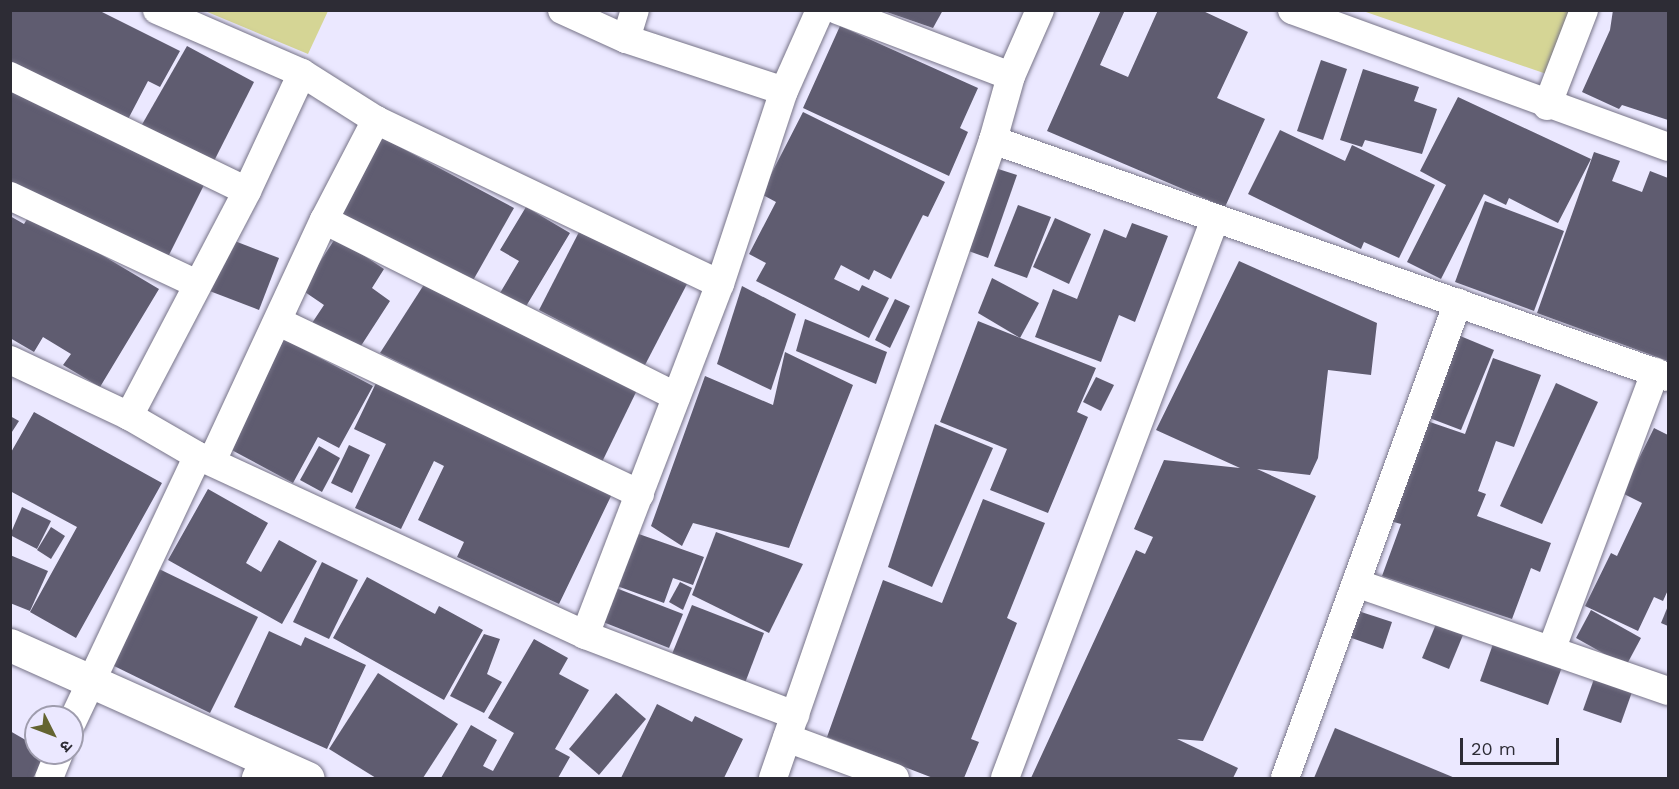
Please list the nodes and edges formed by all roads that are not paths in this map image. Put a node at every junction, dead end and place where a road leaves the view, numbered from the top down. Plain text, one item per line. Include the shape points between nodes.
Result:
1 (158, 10) edge
2 (562, 10) edge
3 (635, 10) edge
4 (820, 10) edge
5 (837, 10) edge
6 (1040, 10) edge
7 (1292, 10) edge
8 (1584, 10) edge
9 (626, 39) junction
10 (302, 73) junction
11 (10, 76) edge
12 (1011, 76) junction
13 (784, 91) junction
14 (1547, 106) junction
15 (376, 120) junction
16 (993, 140) junction
17 (1668, 147) edge
18 (247, 191) junction
19 (10, 195) edge
20 (1215, 219) junction
21 (324, 220) junction
22 (197, 284) junction
23 (720, 284) junction
24 (1458, 302) junction
25 (279, 322) junction
26 (10, 360) edge
27 (1662, 375) edge
28 (676, 396) junction
29 (129, 416) junction
30 (205, 458) junction
31 (640, 494) junction
32 (1356, 583) junction
33 (585, 634) junction
34 (10, 645) edge
35 (1552, 648) junction
36 (89, 682) junction
37 (1668, 691) edge
38 (79, 705) edge
39 (791, 727) junction
40 (261, 769) edge
41 (309, 778) edge
42 (773, 778) edge
43 (895, 778) edge
44 (1005, 778) edge
45 (1285, 778) edge

1 - 10 street
2 - 9 street
3 - 9 street
4 - 13 street
5 - 12 street
6 - 12 street
7 - 14 street
8 - 14 street
9 - 13 street
10 - 15 street
10 - 18 street
11 - 18 street
12 - 16 street
13 - 23 street
14 - 17 street
15 - 21 street
15 - 23 street
16 - 20 street
16 - 39 street
18 - 22 street
19 - 22 street
20 - 24 street
20 - 44 street
21 - 25 street
21 - 28 street
22 - 29 street
23 - 28 street
24 - 27 street
24 - 32 street
25 - 30 street
25 - 31 street
26 - 29 street
27 - 35 street
28 - 31 street
29 - 30 street
30 - 33 street
30 - 36 street
31 - 33 street
32 - 35 street
32 - 45 street
33 - 39 street
34 - 36 street
35 - 37 street
36 - 38 street
36 - 40 street
39 - 42 street
39 - 43 street
40 - 41 street

